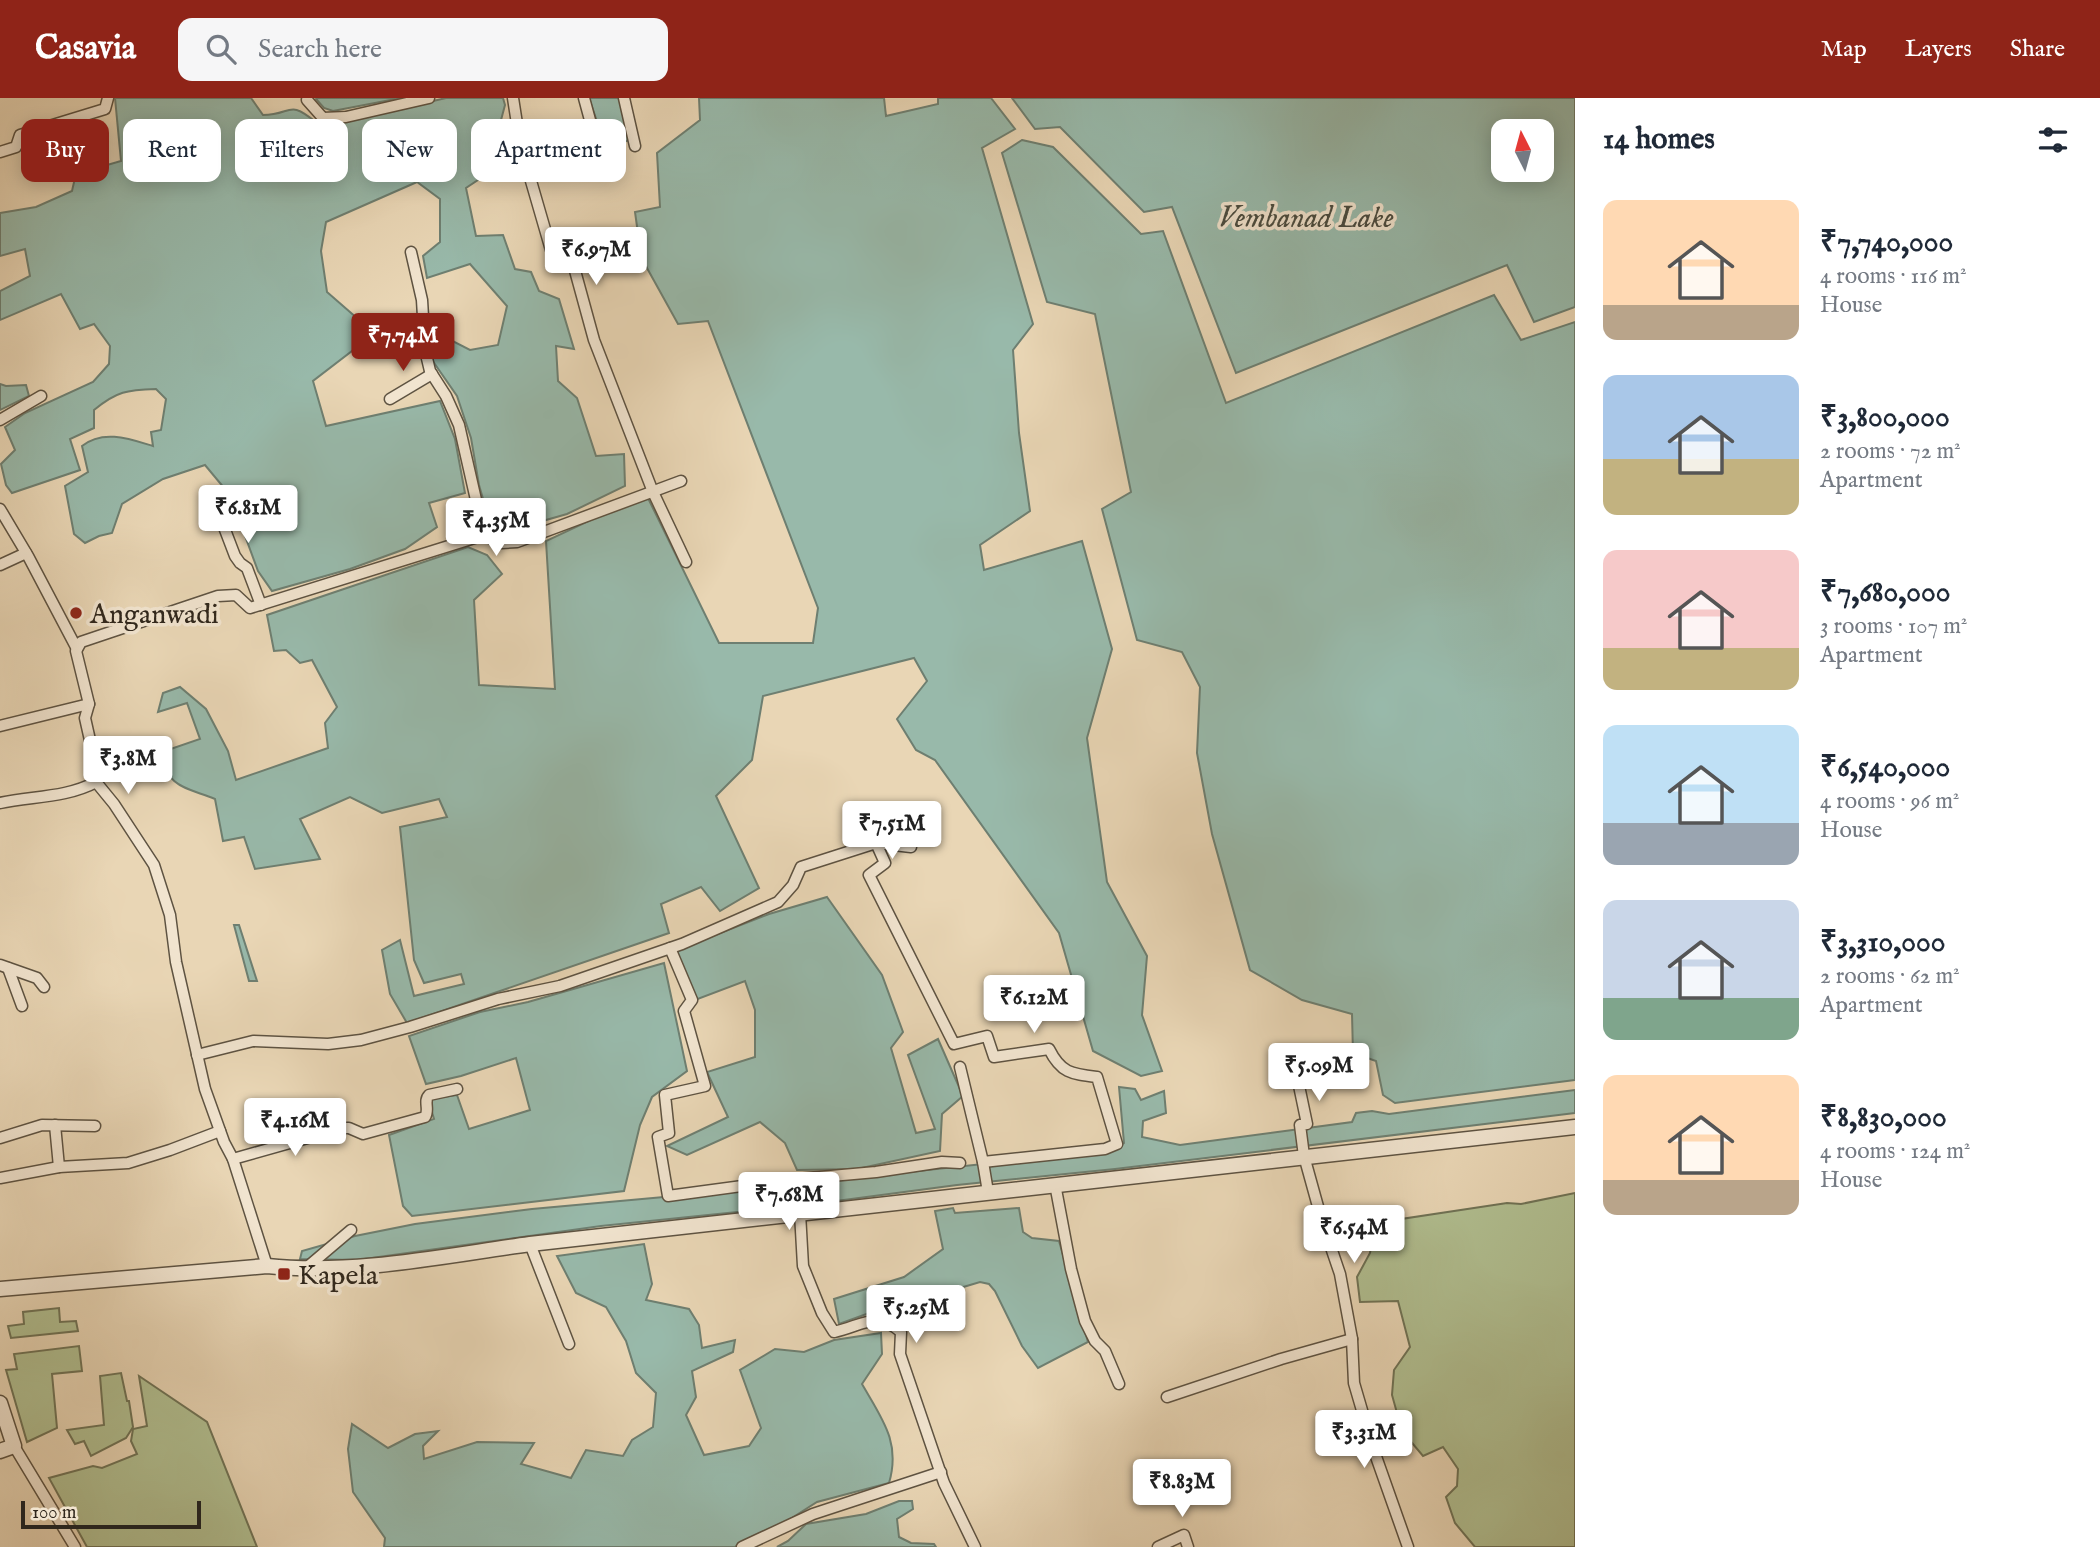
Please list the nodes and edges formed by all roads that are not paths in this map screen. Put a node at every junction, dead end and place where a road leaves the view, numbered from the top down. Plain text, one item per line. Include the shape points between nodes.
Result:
1 (108, 98) edge
2 (429, 98) edge
3 (513, 98) edge
4 (584, 98) edge
5 (624, 98) edge
6 (307, 100) edge
7 (516, 119) edge
8 (590, 119) edge
9 (635, 146) dead end
10 (0, 152) edge
11 (531, 182) edge
12 (411, 252) dead end
13 (432, 374) junction
14 (41, 396) dead end
15 (390, 399) dead end
16 (0, 420) edge
17 (681, 481) dead end
18 (653, 492) junction
19 (211, 494) dead end
20 (0, 509) edge
21 (484, 535) junction
22 (26, 553) junction
23 (686, 562) dead end
24 (0, 565) edge
25 (261, 605) junction
26 (77, 649) junction
27 (89, 704) junction
28 (0, 726) edge
29 (96, 782) junction
30 (0, 803) edge
31 (876, 843) junction
32 (911, 847) dead end
33 (670, 948) junction
34 (4, 967) edge
35 (44, 986) dead end
36 (22, 1006) dead end
37 (197, 1055) junction
38 (1293, 1058) dead end
39 (960, 1067) dead end
40 (457, 1088) dead end
41 (55, 1125) junction
42 (95, 1126) dead end
43 (1575, 1127) edge
44 (220, 1131) junction
45 (0, 1138) edge
46 (1304, 1156) junction
47 (233, 1159) junction
48 (983, 1162) junction
49 (960, 1163) dead end
50 (59, 1167) junction
51 (0, 1178) edge
52 (1055, 1184) junction
53 (988, 1192) junction
54 (800, 1213) junction
55 (351, 1230) dead end
56 (530, 1244) junction
57 (267, 1266) junction
58 (305, 1270) junction
59 (0, 1289) edge
60 (1352, 1339) junction
61 (569, 1344) dead end
62 (1119, 1384) dead end
63 (1167, 1397) dead end
64 (0, 1403) edge
65 (7, 1449) edge
66 (941, 1472) junction
67 (75, 1547) edge
68 (742, 1547) edge
69 (975, 1547) edge
70 (1158, 1547) edge
71 (1188, 1547) edge
72 (1408, 1547) edge

1 - 10 street via 105,109 20,135 16,147
2 - 6 street via 323,118
3 - 7 street
4 - 8 street
5 - 9 street
11 - 18 street via 551,250 570,256 594,340
12 - 13 street
13 - 15 street
13 - 21 street via 459,425
14 - 16 street
17 - 18 street
18 - 21 street via 517,542 500,542
18 - 23 street
19 - 25 street
20 - 22 street
21 - 25 street
22 - 24 street
22 - 26 street
25 - 26 street via 250,608 236,594 218,596 81,642
26 - 27 street
27 - 28 street
27 - 29 street via 85,718
29 - 30 street via 57,795
29 - 37 street via 155,865 170,915
31 - 32 street
31 - 33 street via 801,867 779,902
31 - 48 street via 885,863 869,875 954,1044 987,1036 994,1058 1049,1049 1057,1064 1073,1075 1097,1077 1118,1144
33 - 37 street via 560,986 498,999 361,1040 328,1044 253,1041
33 - 49 street via 692,1000 684,1011 705,1086 665,1095 669,1133 658,1137 668,1196
34 - 35 street via 37,978
34 - 36 street
37 - 44 street
38 - 46 street via 1307,1124 1300,1125
39 - 48 street
40 - 47 street via 429,1094 425,1117 363,1134 343,1128
41 - 42 street
41 - 45 street
41 - 50 street
43 - 46 street
44 - 47 street
44 - 50 street via 128,1163
46 - 52 street
46 - 60 street via 1340,1274
47 - 57 street
48 - 53 street
50 - 51 street
52 - 53 street
52 - 62 street via 1085,1321
53 - 54 street
54 - 56 street
54 - 66 street via 803,1266 834,1332 879,1319 901,1332 900,1354
55 - 58 street
56 - 58 street via 365,1267
56 - 61 street
57 - 58 street
57 - 59 street
60 - 63 street
60 - 72 street via 1354,1383
64 - 65 street
65 - 67 street
66 - 68 street via 813,1514
66 - 69 street
70 - 71 street via 1184,1535

